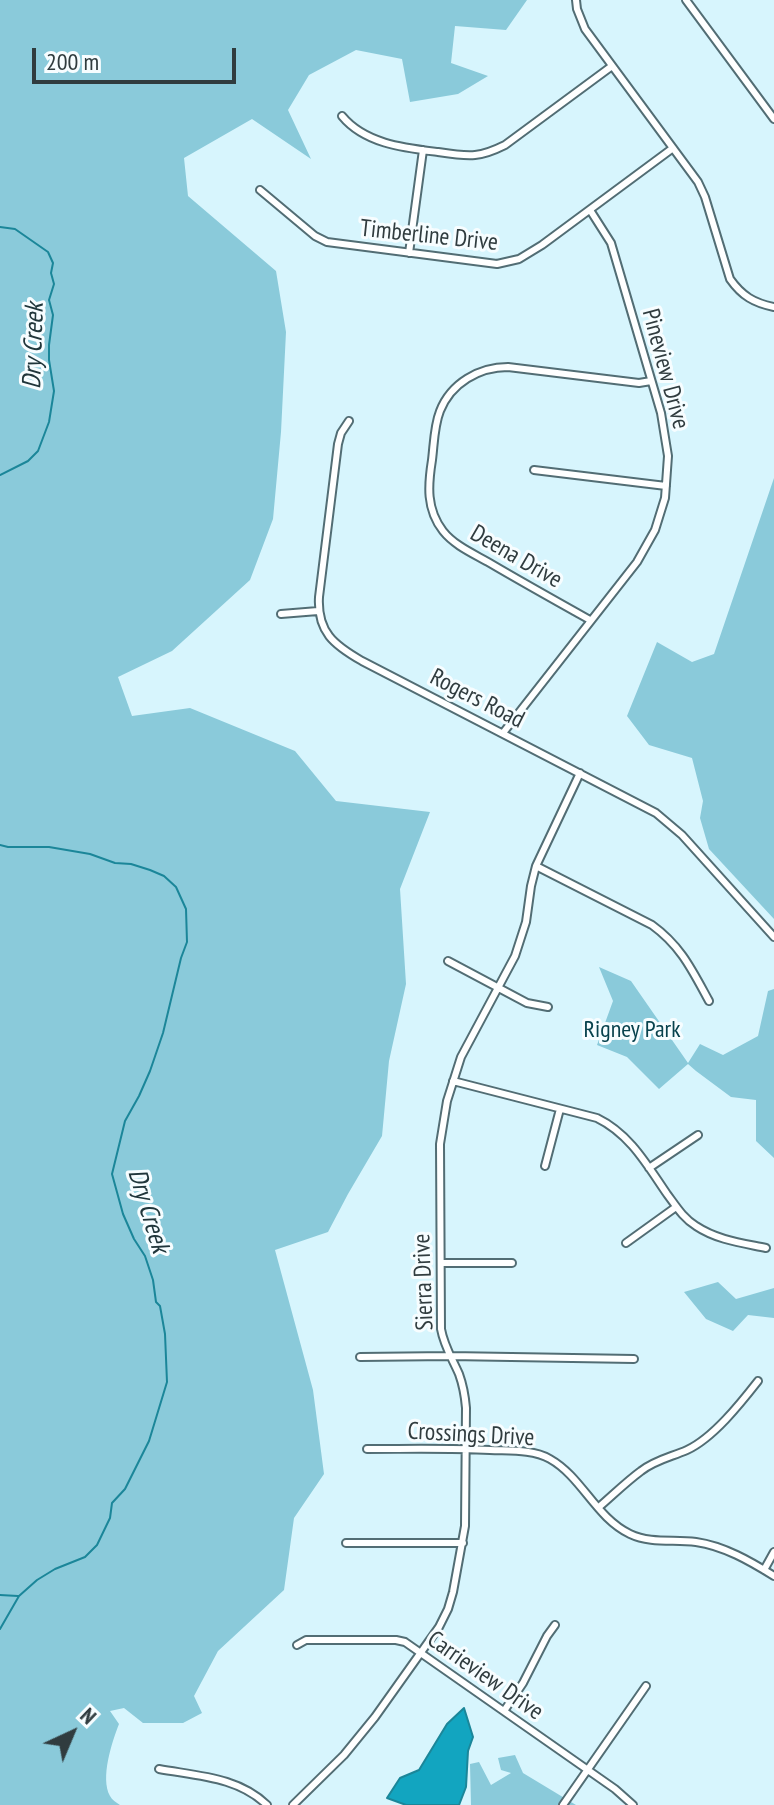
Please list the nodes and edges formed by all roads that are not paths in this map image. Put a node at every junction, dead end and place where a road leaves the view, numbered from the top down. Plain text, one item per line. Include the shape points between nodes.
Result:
1 (576, 0) edge
2 (686, 0) edge
3 (612, 66) junction
4 (342, 116) dead end
5 (774, 119) edge
6 (673, 148) junction
7 (423, 150) junction
8 (260, 190) dead end
9 (590, 210) junction
10 (409, 253) junction
11 (774, 307) edge
12 (651, 381) junction
13 (349, 421) dead end
14 (534, 470) dead end
15 (666, 486) junction
16 (318, 611) junction
17 (281, 614) dead end
18 (590, 620) junction
19 (503, 733) junction
20 (580, 773) junction
21 (536, 866) junction
22 (774, 937) edge
23 (448, 961) dead end
24 (498, 988) junction
25 (709, 1001) dead end
26 (548, 1007) dead end
27 (453, 1081) junction
28 (560, 1109) junction
29 (698, 1135) dead end
30 (545, 1166) dead end
31 (649, 1168) junction
32 (676, 1207) junction
33 (626, 1243) dead end
34 (766, 1248) dead end
35 (441, 1263) junction
36 (512, 1263) dead end
37 (450, 1356) junction
38 (360, 1357) dead end
39 (634, 1359) dead end
40 (758, 1381) dead end
41 (367, 1449) dead end
42 (466, 1449) junction
43 (599, 1507) junction
44 (346, 1543) dead end
45 (463, 1543) junction
46 (774, 1552) edge
47 (764, 1570) junction
48 (774, 1576) edge
49 (555, 1625) dead end
50 (297, 1645) dead end
51 (420, 1652) junction
52 (646, 1686) dead end
53 (504, 1711) junction
54 (159, 1769) dead end
55 (588, 1770) junction
56 (267, 1805) edge
57 (293, 1805) edge
58 (563, 1805) edge
59 (633, 1805) edge

1 - 3 street via 581,23
2 - 5 street
3 - 6 street
3 - 7 street via 497,149 472,156
4 - 7 street via 351,127 391,145
6 - 9 street, Timberline Drive
6 - 11 street via 702,190 730,279 750,300
7 - 10 street
8 - 10 street, Timberline Drive via 327,242
9 - 10 street, Timberline Drive via 511,262
9 - 12 street, Pineview Drive via 611,243
12 - 15 street, Pineview Drive via 665,434
12 - 18 street, Deena Drive via 490,368 455,388 435,428 429,491 443,531 462,548
13 - 16 street via 338,444
14 - 15 street
15 - 18 street, Pineview Drive via 646,549
16 - 17 street
16 - 19 street, Rogers Road via 325,631 347,652
18 - 19 street, Pineview Drive
19 - 20 street, Rogers Road
20 - 21 street, Sierra Drive
20 - 22 street, Rogers Road via 668,822
21 - 24 street, Sierra Drive via 523,935
21 - 25 street via 663,933 681,951
23 - 24 street
24 - 26 street
24 - 27 street, Sierra Drive
27 - 28 street
27 - 35 street, Sierra Drive via 440,1144
28 - 30 street
28 - 31 street via 597,1118 620,1132
29 - 31 street
31 - 32 street
32 - 33 street
32 - 34 street via 708,1233
35 - 36 street
35 - 37 street, Sierra Drive via 441,1329
37 - 38 street
37 - 39 street
37 - 42 street, Sierra Drive via 465,1394
40 - 43 street via 702,1440 641,1471
41 - 42 street, Crossings Drive
42 - 43 street, Crossings Drive via 523,1451 550,1459
42 - 45 street, Sierra Drive
43 - 47 street, Crossings Drive via 631,1535 709,1545
44 - 45 street
45 - 51 street, Sierra Drive via 448,1609
46 - 47 street
47 - 48 street, Crossings Drive
49 - 53 street
50 - 51 street, Carrieview Drive via 306,1640 396,1640
51 - 53 street, Carrieview Drive
51 - 57 street, Sierra Drive via 344,1755
52 - 55 street
53 - 55 street, Carrieview Drive
54 - 56 street via 235,1783
55 - 58 street
55 - 59 street, Carrieview Drive

